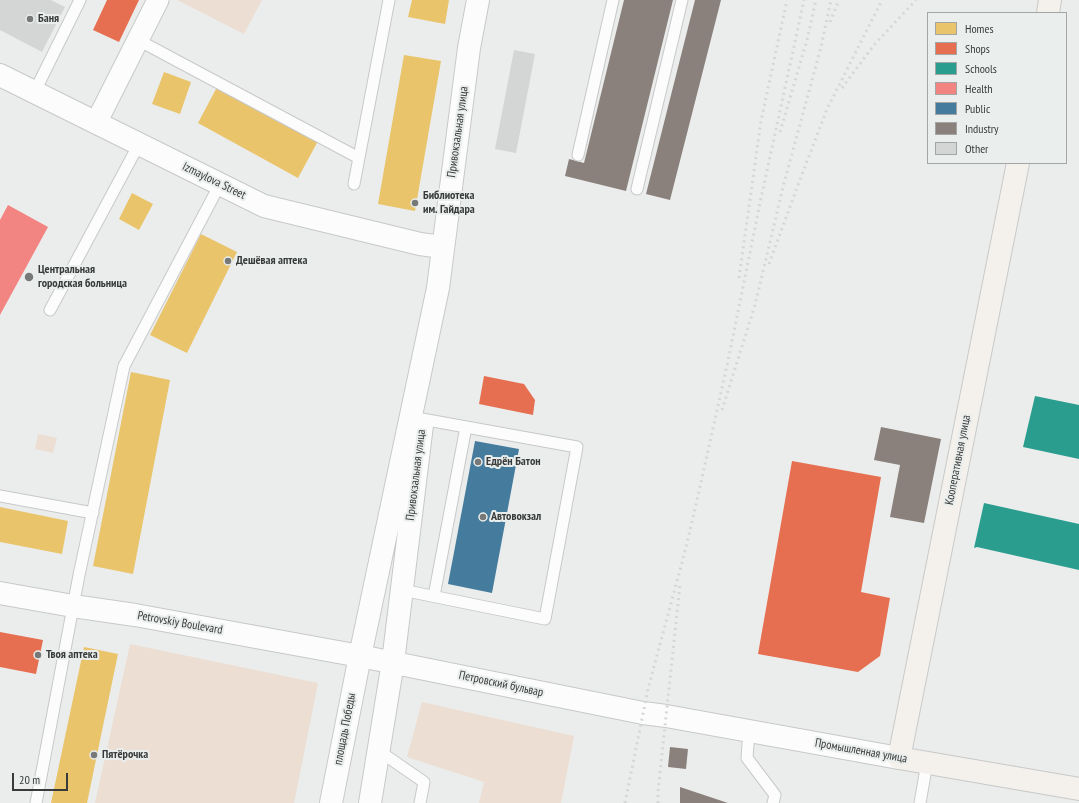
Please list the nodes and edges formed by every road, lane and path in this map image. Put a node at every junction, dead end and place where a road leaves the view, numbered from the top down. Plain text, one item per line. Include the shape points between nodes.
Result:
1 (80, 0) edge
2 (158, 0) edge
3 (389, 0) edge
4 (478, 0) edge
5 (613, 0) edge
6 (682, 0) edge
7 (1050, 0) edge
8 (1048, 12) edge
9 (138, 40) junction
10 (0, 75) edge
11 (34, 92) junction
12 (96, 123) junction
13 (139, 144) junction
14 (578, 155) dead end
15 (359, 158) junction
16 (1018, 164) edge
17 (220, 184) junction
18 (354, 184) dead end
19 (638, 189) dead end
20 (442, 247) junction
21 (438, 288) junction
22 (50, 310) dead end
23 (422, 419) junction
24 (466, 427) junction
25 (0, 496) edge
26 (93, 513) junction
27 (402, 590) junction
28 (0, 593) edge
29 (434, 596) junction
30 (74, 606) junction
31 (360, 656) junction
32 (393, 662) junction
33 (643, 713) joint
34 (749, 731) junction
35 (379, 751) junction
36 (899, 758) junction
37 (927, 763) junction
38 (1079, 789) edge
39 (36, 803) edge
40 (331, 803) edge
41 (370, 803) edge
42 (420, 803) edge
43 (773, 803) edge
44 (920, 803) edge

1 - 11 lane
2 - 9 street
3 - 15 lane
4 - 20 street, Привокзальная улица
5 - 14 lane
6 - 19 lane
7 - 8 main road
9 - 12 street
9 - 15 lane
10 - 11 street, Izmaylova Street
11 - 12 street, Izmaylova Street
12 - 13 street, Izmaylova Street
13 - 17 street, Izmaylova Street
13 - 22 lane
15 - 18 lane
16 - 36 main road, Кооперативная улица
17 - 20 street, Izmaylova Street via 264,206 420,244
17 - 26 lane via 124,366
20 - 21 street, Привокзальная улица
21 - 23 street, Привокзальная улица
21 - 31 street, Привокзальная улица
23 - 24 lane
23 - 27 street, Привокзальная улица
24 - 29 lane
24 - 29 lane via 577,447 545,619
25 - 26 lane
26 - 30 lane
27 - 29 lane
27 - 32 street, Привокзальная улица
28 - 30 street, Petrovskiy Boulevard
30 - 31 street, Petrovskiy Boulevard
30 - 39 lane
31 - 32 street, Петровский бульвар
31 - 40 street, площадь Победы
32 - 33 street, Петровский бульвар
32 - 35 street
33 - 34 street, Промышленная улица
34 - 36 street, Промышленная улица
34 - 43 lane via 747,758 775,795
35 - 41 street
35 - 42 lane via 424,782
36 - 37 main road, Промышленная улица
37 - 38 main road, Промышленная улица
37 - 44 lane

